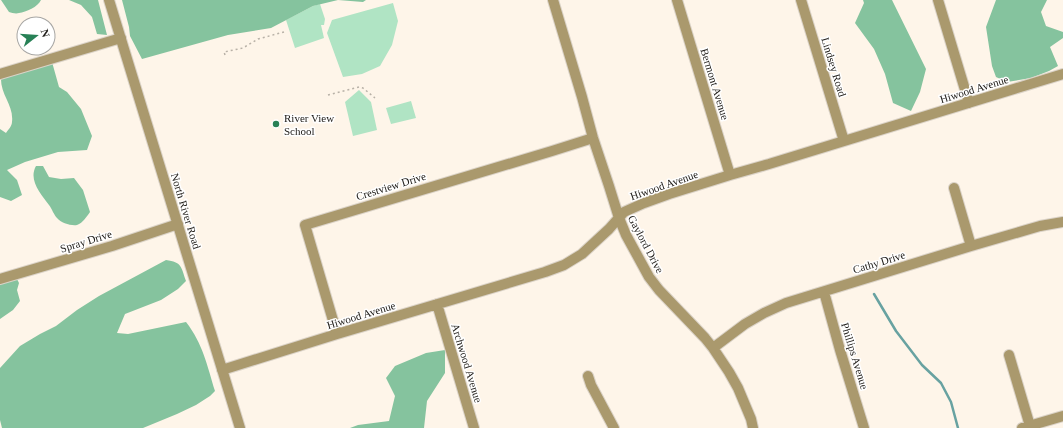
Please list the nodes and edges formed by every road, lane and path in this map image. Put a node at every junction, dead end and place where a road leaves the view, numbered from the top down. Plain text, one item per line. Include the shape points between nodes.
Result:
1 (109, 0) edge
2 (552, 0) edge
3 (677, 0) edge
4 (801, 0) edge
5 (938, 0) edge
6 (284, 32) dead end
7 (121, 38) junction
8 (225, 55) dead end
9 (0, 74) edge
10 (1063, 74) edge
11 (328, 95) dead end
12 (375, 98) dead end
13 (969, 103) junction
14 (593, 138) junction
15 (844, 141) junction
16 (730, 175) junction
17 (954, 188) dead end
18 (619, 218) junction
19 (1063, 222) edge
20 (178, 224) junction
21 (971, 246) junction
22 (0, 279) edge
23 (824, 292) junction
24 (437, 304) junction
25 (337, 334) junction
26 (713, 348) junction
27 (1009, 355) dead end
28 (222, 370) junction
29 (588, 376) dead end
30 (1063, 416) edge
31 (1026, 427) edge
32 (240, 428) edge
33 (474, 428) edge
34 (614, 428) edge
35 (753, 428) edge
36 (864, 428) edge

1 - 7 street, North River Road
2 - 14 street, Gaylord Drive
3 - 16 street, Bermont Avenue
4 - 15 street, Lindsey Road
5 - 13 street
6 - 8 path via 224,52
7 - 9 street
7 - 20 street, North River Road
10 - 13 street, Hiwood Avenue
11 - 12 path via 359,87
13 - 15 street, Hiwood Avenue
14 - 18 street, Gaylord Drive
14 - 25 street, Crestview Drive via 305,225
15 - 16 street, Hiwood Avenue
16 - 18 street, Hiwood Avenue via 644,203 624,212
17 - 21 street
18 - 24 street, Hiwood Avenue via 582,254 564,265
18 - 26 street, Gaylord Drive via 649,277
19 - 21 street, Cathy Drive
20 - 22 street, Spray Drive
20 - 28 street, North River Road
21 - 23 street, Cathy Drive
23 - 26 street, Cathy Drive via 786,303 764,313
23 - 36 street, Phillips Avenue
24 - 25 street, Hiwood Avenue
24 - 33 street, Archwood Avenue
25 - 28 street, Hiwood Avenue
26 - 35 street, Gaylord Drive via 738,388
27 - 31 street
28 - 32 street, North River Road
29 - 34 street
30 - 31 street

